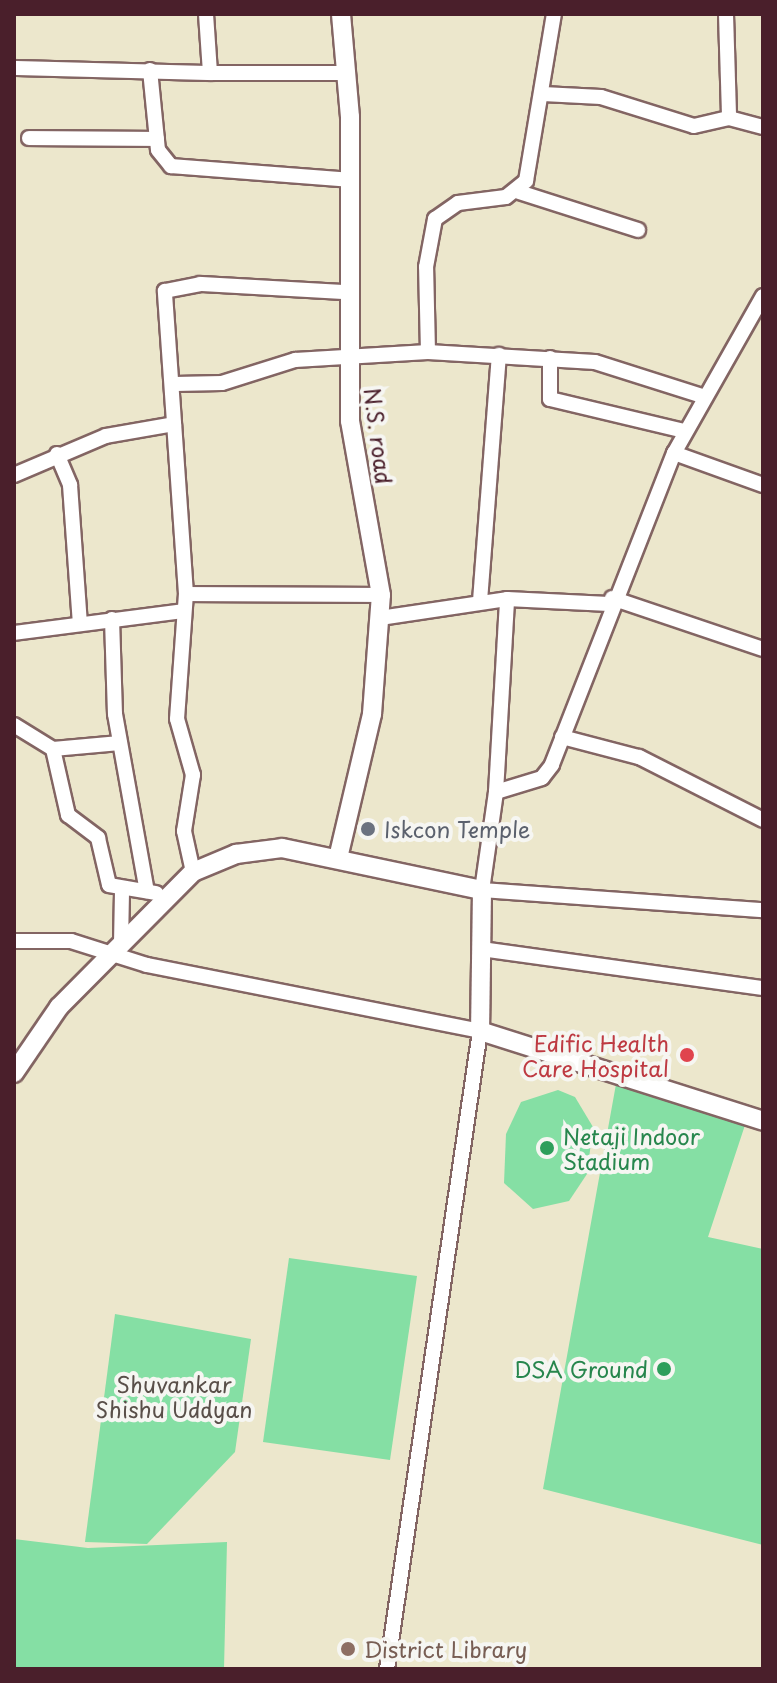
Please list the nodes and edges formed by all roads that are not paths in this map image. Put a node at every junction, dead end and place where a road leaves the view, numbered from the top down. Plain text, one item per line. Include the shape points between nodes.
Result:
1 (206, 14) edge
2 (341, 14) edge
3 (554, 14) edge
4 (726, 14) edge
5 (14, 68) edge
6 (150, 70) junction
7 (210, 73) junction
8 (346, 73) junction
9 (543, 94) junction
10 (729, 118) junction
11 (763, 127) edge
12 (29, 138) dead end
13 (157, 139) junction
14 (351, 180) junction
15 (519, 192) junction
16 (638, 230) dead end
17 (345, 292) junction
18 (763, 296) edge
19 (428, 352) junction
20 (499, 355) junction
21 (550, 358) junction
22 (346, 361) junction
23 (175, 384) junction
24 (702, 396) junction
25 (174, 424) junction
26 (684, 431) junction
27 (674, 453) junction
28 (57, 454) junction
29 (14, 475) edge
30 (763, 485) edge
31 (186, 594) junction
32 (381, 595) junction
33 (507, 599) junction
34 (480, 601) junction
35 (610, 601) junction
36 (184, 611) junction
37 (380, 618) junction
38 (112, 619) junction
39 (80, 624) junction
40 (14, 633) edge
41 (763, 649) edge
42 (14, 725) edge
43 (562, 737) junction
44 (120, 743) junction
45 (53, 749) junction
46 (496, 792) junction
47 (763, 820) edge
48 (338, 858) junction
49 (193, 872) junction
50 (482, 890) junction
51 (122, 892) junction
52 (155, 894) junction
53 (763, 910) edge
54 (14, 941) edge
55 (481, 949) junction
56 (116, 950) junction
57 (763, 988) edge
58 (67, 1005) junction
59 (480, 1031) junction
60 (14, 1073) edge
61 (14, 1086) edge
62 (763, 1121) edge
63 (387, 1669) edge

1 - 7 street
2 - 8 main road, N.S. road
3 - 9 street
4 - 10 street
5 - 6 street
6 - 7 street
6 - 13 street
7 - 8 street
8 - 14 main road, N.S. road
9 - 10 street via 601,97 694,126
9 - 15 street
10 - 11 street
12 - 13 street
13 - 14 street via 171,166
14 - 17 main road, N.S. road
15 - 16 street
15 - 19 street via 458,203 435,219 426,267
17 - 22 main road, N.S. road
17 - 23 street via 200,284 165,291
18 - 24 street
19 - 20 street
19 - 22 street
20 - 21 street
20 - 34 street
21 - 24 street via 630,368
21 - 26 street via 550,399
22 - 23 street via 295,360 222,383
22 - 32 main road, N.S. road
23 - 25 street
24 - 26 street
25 - 28 street
25 - 31 street
26 - 27 street
27 - 30 street
27 - 35 street
28 - 29 street
28 - 39 street via 70,485
31 - 32 street
31 - 36 street
32 - 37 main road, N.S. road
33 - 34 street
33 - 35 street
33 - 46 street
34 - 37 street
35 - 41 street
35 - 43 street
36 - 38 street
36 - 49 street via 177,719 193,775 184,831
37 - 48 main road, N.S. road via 372,714
38 - 39 street
38 - 44 street
39 - 40 street
42 - 45 street
43 - 46 street via 542,778
43 - 47 street via 639,757
44 - 45 street
44 - 52 street
45 - 51 street via 68,815 98,838 109,885
46 - 50 street
48 - 49 main road via 257,850
48 - 50 main road
49 - 52 main road
50 - 53 street
50 - 55 main road
51 - 52 street
51 - 56 street
52 - 56 main road
54 - 56 street via 71,941
55 - 57 street
55 - 59 main road
56 - 58 main road
56 - 59 street
58 - 60 main road
58 - 61 main road
59 - 62 main road
59 - 63 street

